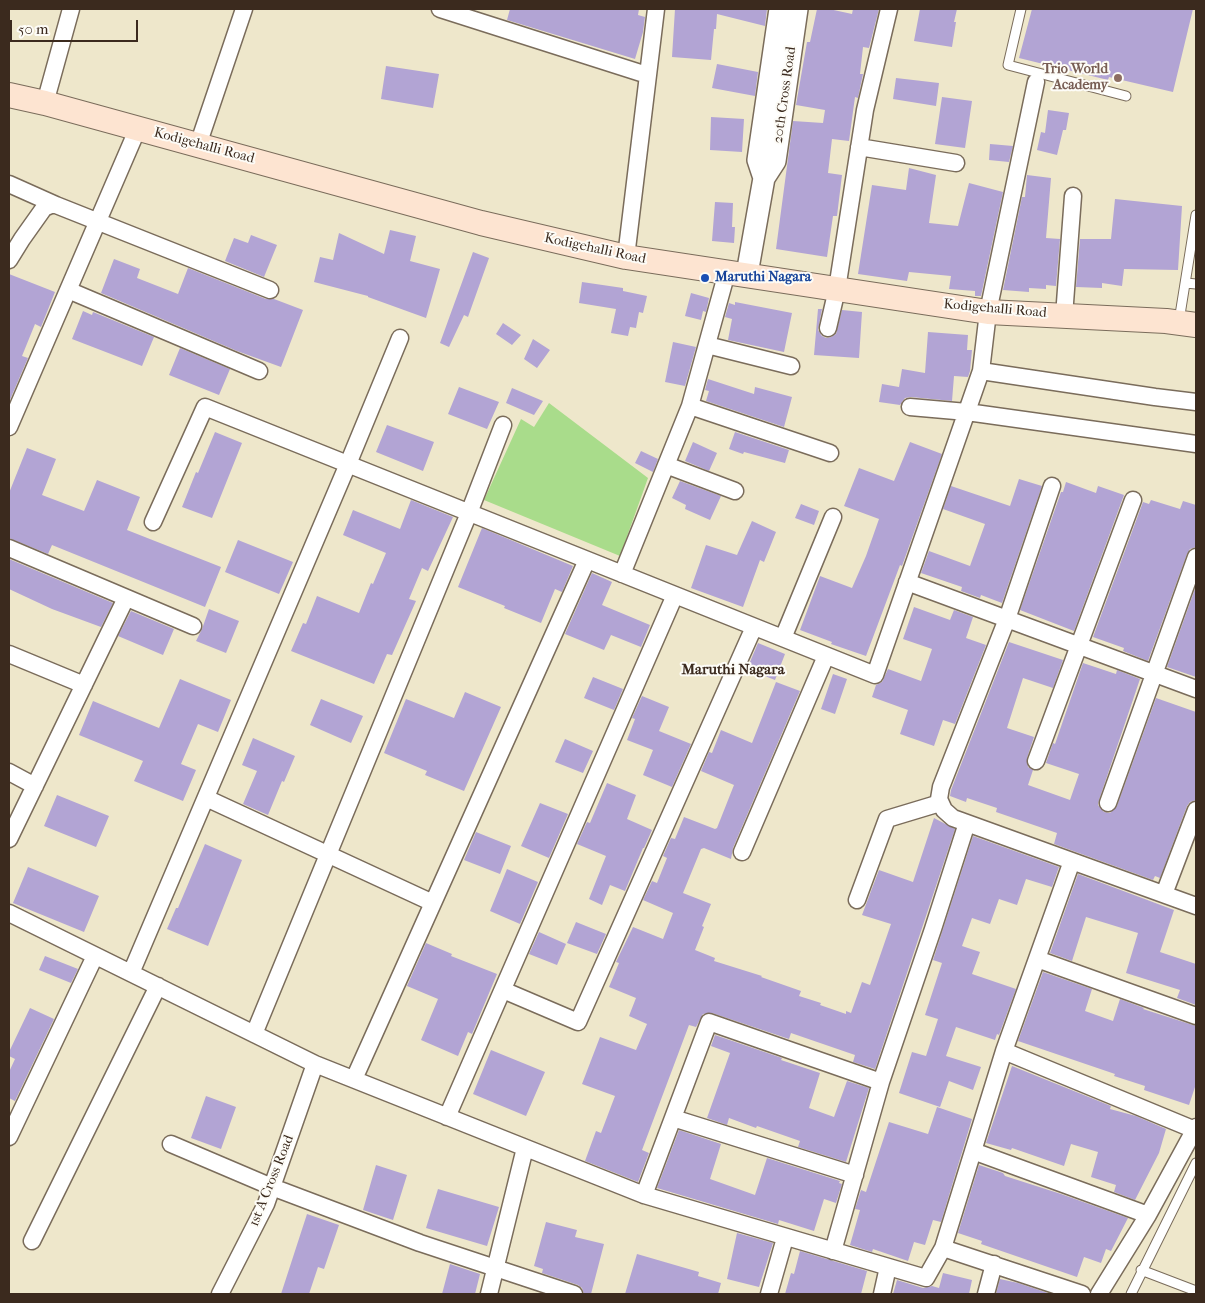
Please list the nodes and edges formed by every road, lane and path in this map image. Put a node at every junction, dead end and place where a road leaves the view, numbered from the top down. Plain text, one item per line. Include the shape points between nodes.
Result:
1 (71, 9) edge
2 (244, 9) edge
3 (440, 9) edge
4 (656, 9) edge
5 (780, 9) edge
6 (798, 9) edge
7 (889, 9) edge
8 (1021, 9) edge
9 (647, 75) junction
10 (1036, 82) dead end
11 (9, 95) edge
12 (1126, 96) dead end
13 (45, 103) junction
14 (138, 128) junction
15 (198, 145) junction
16 (859, 147) junction
17 (956, 163) dead end
18 (764, 178) junction
19 (9, 184) edge
20 (1073, 196) dead end
21 (56, 205) junction
22 (1196, 215) edge
23 (98, 221) junction
24 (626, 257) junction
25 (9, 260) edge
26 (737, 274) junction
27 (1186, 283) junction
28 (1196, 284) edge
29 (837, 289) junction
30 (68, 290) junction
31 (270, 290) dead end
32 (988, 312) junction
33 (1064, 316) junction
34 (1188, 324) edge
35 (828, 328) dead end
36 (400, 338) dead end
37 (707, 345) junction
38 (791, 366) dead end
39 (259, 371) dead end
40 (981, 371) junction
41 (1196, 402) edge
42 (690, 406) junction
43 (910, 407) dead end
44 (967, 412) junction
45 (503, 425) dead end
46 (9, 427) edge
47 (1196, 444) edge
48 (830, 453) dead end
49 (348, 464) junction
50 (666, 465) junction
51 (1052, 486) dead end
52 (735, 492) dead end
53 (1134, 500) dead end
54 (469, 513) junction
55 (832, 517) dead end
56 (153, 522) dead end
57 (9, 548) edge
58 (1196, 557) edge
59 (587, 560) junction
60 (622, 574) junction
61 (907, 582) junction
62 (675, 595) junction
63 (126, 598) junction
64 (1007, 619) junction
65 (193, 626) dead end
66 (754, 627) junction
67 (783, 638) junction
68 (1079, 646) junction
69 (9, 654) edge
70 (826, 656) junction
71 (1154, 673) junction
72 (84, 685) junction
73 (1196, 688) edge
74 (1036, 761) dead end
75 (9, 772) edge
76 (35, 786) junction
77 (206, 798) junction
78 (940, 803) junction
79 (1108, 803) dead end
80 (1196, 810) edge
81 (967, 823) junction
82 (9, 839) edge
83 (742, 852) dead end
84 (328, 854) junction
85 (1072, 862) junction
86 (1164, 894) junction
87 (857, 900) dead end
88 (433, 904) junction
89 (1196, 906) edge
90 (10, 916) edge
91 (95, 956) junction
92 (1037, 959) junction
93 (131, 973) junction
94 (158, 986) junction
95 (503, 990) junction
96 (1196, 1016) edge
97 (254, 1034) junction
98 (1004, 1051) junction
99 (315, 1064) junction
100 (354, 1079) junction
101 (881, 1082) junction
102 (447, 1117) junction
103 (673, 1118) junction
104 (1196, 1128) edge
105 (9, 1137) edge
106 (171, 1144) dead end
107 (525, 1148) junction
108 (973, 1151) junction
109 (1196, 1163) edge
110 (855, 1175) junction
111 (272, 1187) junction
112 (644, 1196) junction
113 (1148, 1215) junction
114 (785, 1238) junction
115 (32, 1241) dead end
116 (942, 1248) junction
117 (833, 1251) junction
118 (994, 1264) junction
119 (495, 1267) junction
120 (888, 1267) junction
121 (1142, 1270) junction
122 (1196, 1291) edge
123 (221, 1294) edge
124 (489, 1294) edge
125 (574, 1294) edge
126 (770, 1294) edge
127 (882, 1294) edge
128 (986, 1294) edge
129 (1082, 1294) edge
130 (1099, 1294) edge
131 (1131, 1294) edge

1 - 13 street
2 - 15 street
3 - 9 street
4 - 9 street
5 - 18 street, 20th Cross Road via 758,160
6 - 18 street, 20th Cross Road via 775,161
7 - 16 street
8 - 12 lane via 1008,65
9 - 24 street
10 - 32 street
11 - 13 main road, Kodigehalli Road
13 - 14 main road, Kodigehalli Road
14 - 15 main road, Kodigehalli Road
14 - 23 street
15 - 24 main road, Kodigehalli Road via 480,223
16 - 17 street
16 - 29 street
18 - 26 street, 20th Cross Road
19 - 21 street
20 - 33 street
21 - 23 street
21 - 25 street via 44,208
22 - 27 lane
23 - 30 street
23 - 31 street
24 - 26 main road, Kodigehalli Road
26 - 29 main road, Kodigehalli Road
26 - 37 street
27 - 28 lane
27 - 34 lane
29 - 32 main road, Kodigehalli Road
29 - 35 street
30 - 39 street
30 - 46 street
32 - 33 main road, Kodigehalli Road
32 - 40 street
33 - 34 main road, Kodigehalli Road
36 - 49 street
37 - 38 street
37 - 42 street
40 - 41 street
40 - 44 street
42 - 48 street
42 - 50 street
43 - 44 street
44 - 47 street
44 - 61 street
45 - 54 street
49 - 54 street
49 - 56 street via 205,407
49 - 77 street
50 - 52 street
50 - 60 street
51 - 64 street
53 - 68 street
54 - 59 street
54 - 84 street
55 - 67 street
57 - 63 street
58 - 71 street
59 - 60 street
59 - 88 street
60 - 62 street
61 - 64 street
61 - 70 street via 875,675
62 - 66 street
62 - 95 street
63 - 65 street
63 - 72 street
64 - 68 street
64 - 78 street via 941,787
66 - 67 street
66 - 95 street via 578,1022
67 - 70 street
68 - 71 street
68 - 74 street
69 - 72 street
70 - 83 street
71 - 73 street
71 - 79 street
72 - 76 street
75 - 76 street
76 - 82 street
77 - 84 street
77 - 93 street
78 - 81 street via 953,818
78 - 87 street via 887,819
80 - 86 street
81 - 85 street
81 - 101 street
84 - 88 street
84 - 97 street
85 - 86 street
85 - 92 street
86 - 89 street
88 - 100 street
90 - 91 street
91 - 93 street
91 - 105 street
92 - 96 street
92 - 98 street
93 - 94 street
94 - 97 street
94 - 115 street
95 - 102 street
97 - 99 street
98 - 104 street
98 - 108 street
99 - 100 street
99 - 111 street, 1st A Cross Road
100 - 102 street
101 - 103 street via 709,1022
101 - 110 street
102 - 107 street
103 - 110 street
103 - 112 street
104 - 113 street
106 - 111 street
107 - 112 street
107 - 119 street
108 - 113 street
108 - 116 street
109 - 121 lane
110 - 117 street
111 - 119 street
111 - 123 street, 1st A Cross Road
112 - 114 street
113 - 130 street
114 - 117 street
114 - 126 street
116 - 118 street
116 - 120 street via 926,1278
117 - 120 street
118 - 128 street
118 - 129 street
119 - 124 street
119 - 125 street
120 - 127 street
121 - 122 lane
121 - 131 lane

